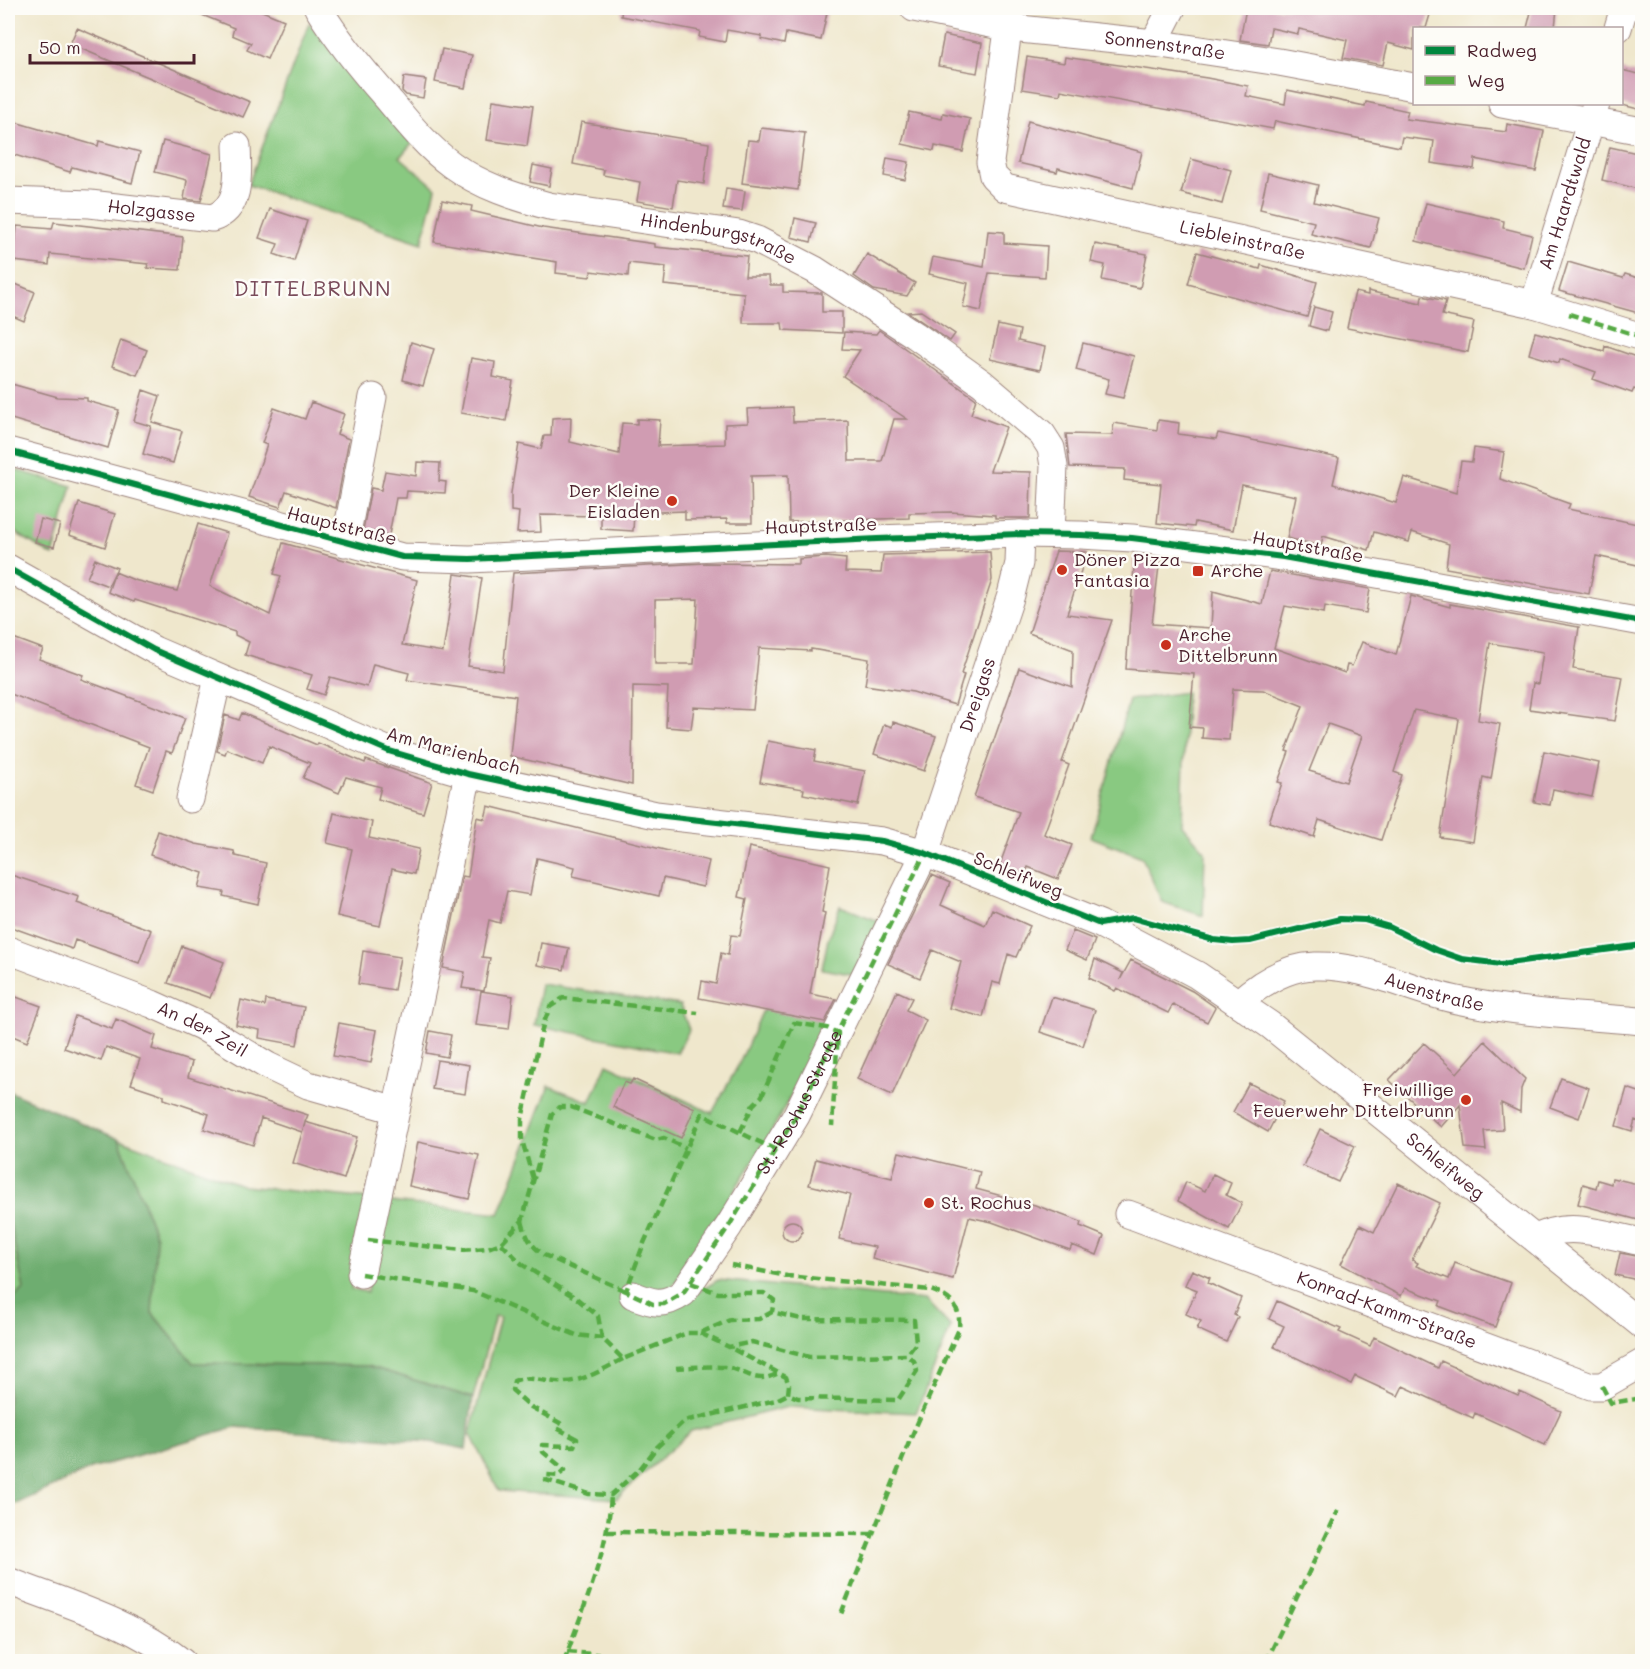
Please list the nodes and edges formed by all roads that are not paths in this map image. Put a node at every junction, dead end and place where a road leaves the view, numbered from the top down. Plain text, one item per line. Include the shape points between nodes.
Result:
1 (318, 8) edge
2 (914, 8) edge
3 (1172, 8) edge
4 (1624, 8) edge
5 (1011, 18) edge
6 (1618, 27) edge
7 (1154, 43) junction
8 (1413, 87) edge
9 (1513, 105) edge
10 (1593, 112) edge
11 (1642, 131) edge
12 (237, 146) dead end
13 (8, 201) edge
14 (1534, 304) junction
15 (1642, 337) edge
16 (373, 397) dead end
17 (8, 451) edge
18 (1051, 533) junction
19 (1020, 534) junction
20 (345, 543) junction
21 (8, 568) edge
22 (1642, 622) edge
23 (218, 678) junction
24 (468, 774) junction
25 (190, 800) dead end
26 (925, 854) junction
27 (8, 950) edge
28 (1238, 1003) junction
29 (1642, 1021) edge
30 (396, 1110) junction
31 (1128, 1214) dead end
32 (1536, 1239) junction
33 (1642, 1242) edge
34 (361, 1274) dead end
35 (633, 1295) dead end
36 (1642, 1325) edge
37 (1642, 1363) edge
38 (8, 1581) edge
39 (182, 1662) edge

1 - 18 street, Hindenburgstraße via 346,51 410,126 471,177 520,199 549,206 739,234 757,240 815,270 972,376 1026,419 1052,448
2 - 5 street, Sonnenstraße
3 - 7 street
4 - 6 street
5 - 7 street, Sonnenstraße
5 - 14 street, Liebleinstraße via 990,162 993,176 1005,188
7 - 8 street, Sonnenstraße
9 - 10 street
10 - 11 street
10 - 14 street, Am Haardtwald
12 - 13 street, Holzgasse via 237,185 231,207 212,218 90,204
14 - 15 street, Liebleinstraße
16 - 20 street
17 - 20 street, Hauptstraße
18 - 19 street, Hauptstraße
18 - 22 street, Hauptstraße via 1132,538 1283,557
19 - 20 street, Hauptstraße via 470,559 402,557
19 - 26 street, Dreigass via 1019,563 1011,595
21 - 23 street, Am Marienbach via 154,650
23 - 24 street, Am Marienbach via 389,751
23 - 25 street
24 - 26 street, Am Marienbach via 656,815 882,841
24 - 30 street
26 - 28 street, Schleifweg via 1100,924 1197,975
26 - 35 street, St.-Rochus-Straße via 805,1100 729,1226 683,1293 664,1304 653,1304
27 - 30 street, An der Zeil via 201,1026 308,1085
28 - 29 street, Auenstraße via 1260,983 1314,966 1345,969 1456,1000 1544,1013
28 - 32 street, Schleifweg
30 - 34 street
31 - 37 street, Konrad-Kamm-Straße via 1591,1386 1602,1386
32 - 33 street via 1547,1231 1570,1229
32 - 36 street, Schleifweg
38 - 39 street via 114,1622

